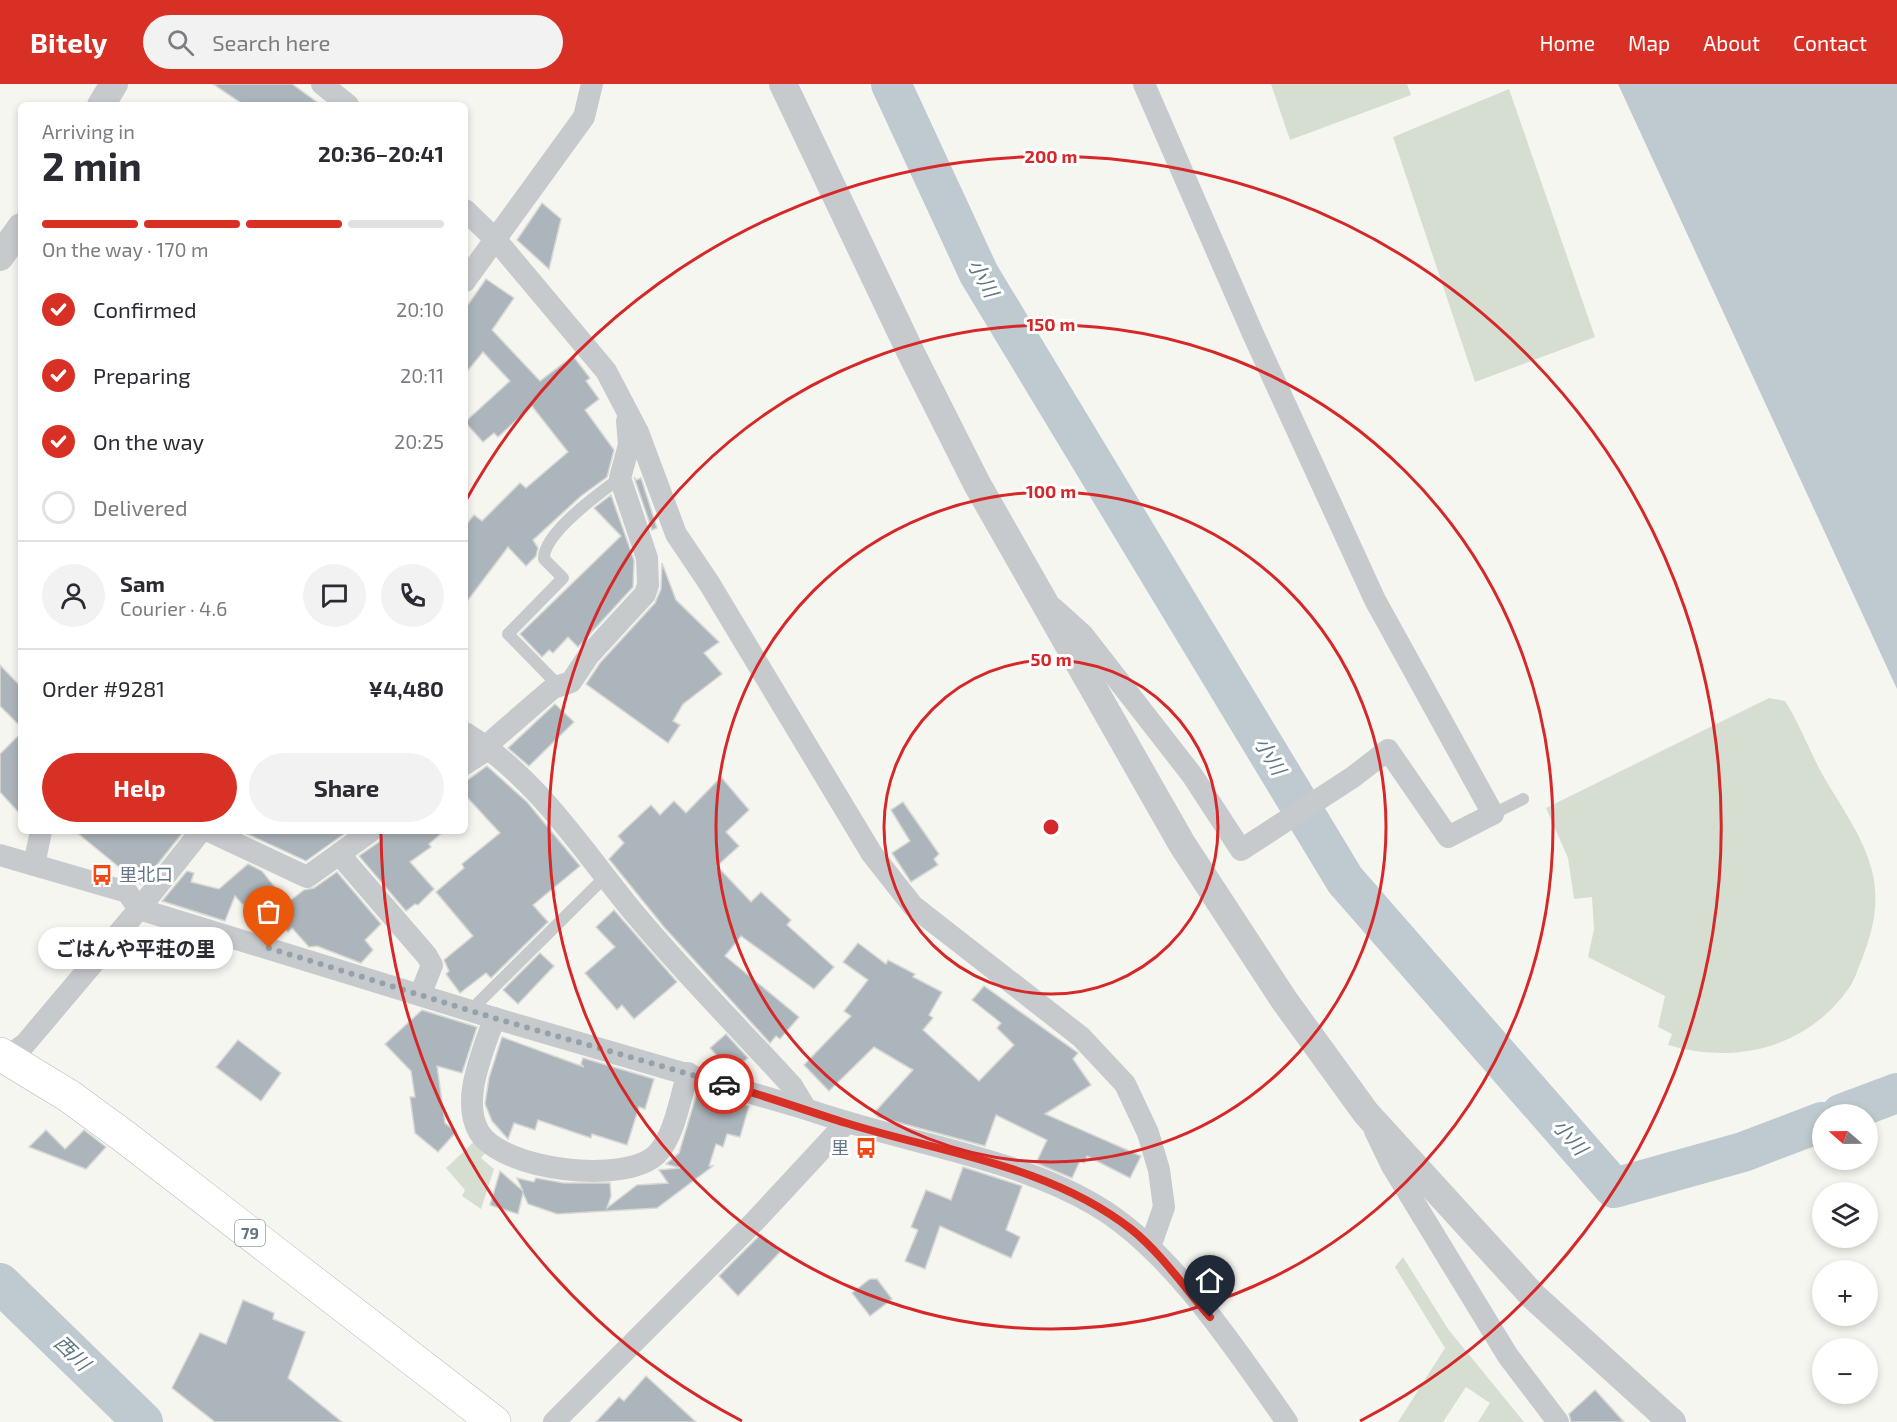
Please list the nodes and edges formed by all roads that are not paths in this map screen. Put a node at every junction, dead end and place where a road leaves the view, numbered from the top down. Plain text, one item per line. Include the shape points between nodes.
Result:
1 (114, 84) edge
2 (322, 84) edge
3 (592, 84) edge
4 (783, 84) edge
5 (1144, 84) edge
6 (103, 102) edge
7 (344, 102) edge
8 (468, 213) edge
9 (18, 231) edge
10 (496, 241) junction
11 (0, 257) edge
12 (468, 277) edge
13 (626, 413) junction
14 (620, 478) junction
15 (1046, 602) junction
16 (559, 686) junction
17 (468, 735) edge
18 (490, 748) junction
19 (468, 762) edge
20 (1523, 799) dead end
21 (1493, 814) junction
22 (40, 834) edge
23 (199, 834) edge
24 (215, 834) edge
25 (367, 834) edge
26 (339, 854) junction
27 (0, 855) edge
28 (34, 865) junction
29 (605, 877) junction
30 (140, 909) junction
31 (421, 993) junction
32 (471, 1010) junction
33 (494, 1018) junction
34 (3, 1055) edge
35 (688, 1073) junction
36 (806, 1109) junction
37 (1366, 1113) junction
38 (846, 1123) junction
39 (1150, 1247) junction
40 (494, 1422) edge
41 (554, 1422) edge
42 (1287, 1422) edge
43 (1558, 1422) edge
44 (1672, 1422) edge

1 - 6 street
2 - 7 street
3 - 10 street via 584,117
4 - 15 street via 977,484
5 - 21 street via 1375,600
8 - 10 street
9 - 11 street
10 - 12 street
10 - 13 street via 606,371
13 - 14 street via 629,445
13 - 39 street via 638,432 676,534 872,854 913,906 1081,1037 1125,1084 1148,1133 1159,1170 1164,1207
14 - 16 street via 647,558 648,585 645,594 589,655 571,682
14 - 16 lane via 578,512 550,542 544,559 563,578 508,634
15 - 21 street via 1083,635 1192,775 1241,850 1388,750 1448,837
15 - 37 street via 1182,844 1284,1000
16 - 18 street via 494,739
17 - 18 street
18 - 19 street
18 - 29 street via 527,782
20 - 21 lane
22 - 28 street
23 - 30 street
24 - 26 street via 307,877
25 - 26 street
26 - 31 street via 427,956 432,965
27 - 28 street
28 - 30 street via 127,892
29 - 32 lane
29 - 36 street via 792,1086
30 - 31 street
30 - 34 street via 25,1044
31 - 32 street
32 - 33 street
33 - 35 street
33 - 35 street via 475,1082 472,1111 479,1132 493,1147 517,1159 570,1170 628,1169 644,1163 658,1153 672,1126
34 - 40 main road, 79 via 125,1137
35 - 36 street
36 - 38 street
37 - 43 street via 1392,1166 1508,1356
37 - 44 street via 1533,1296
38 - 39 street via 1018,1170 1095,1204
38 - 41 street via 755,1221
39 - 42 street via 1225,1335

